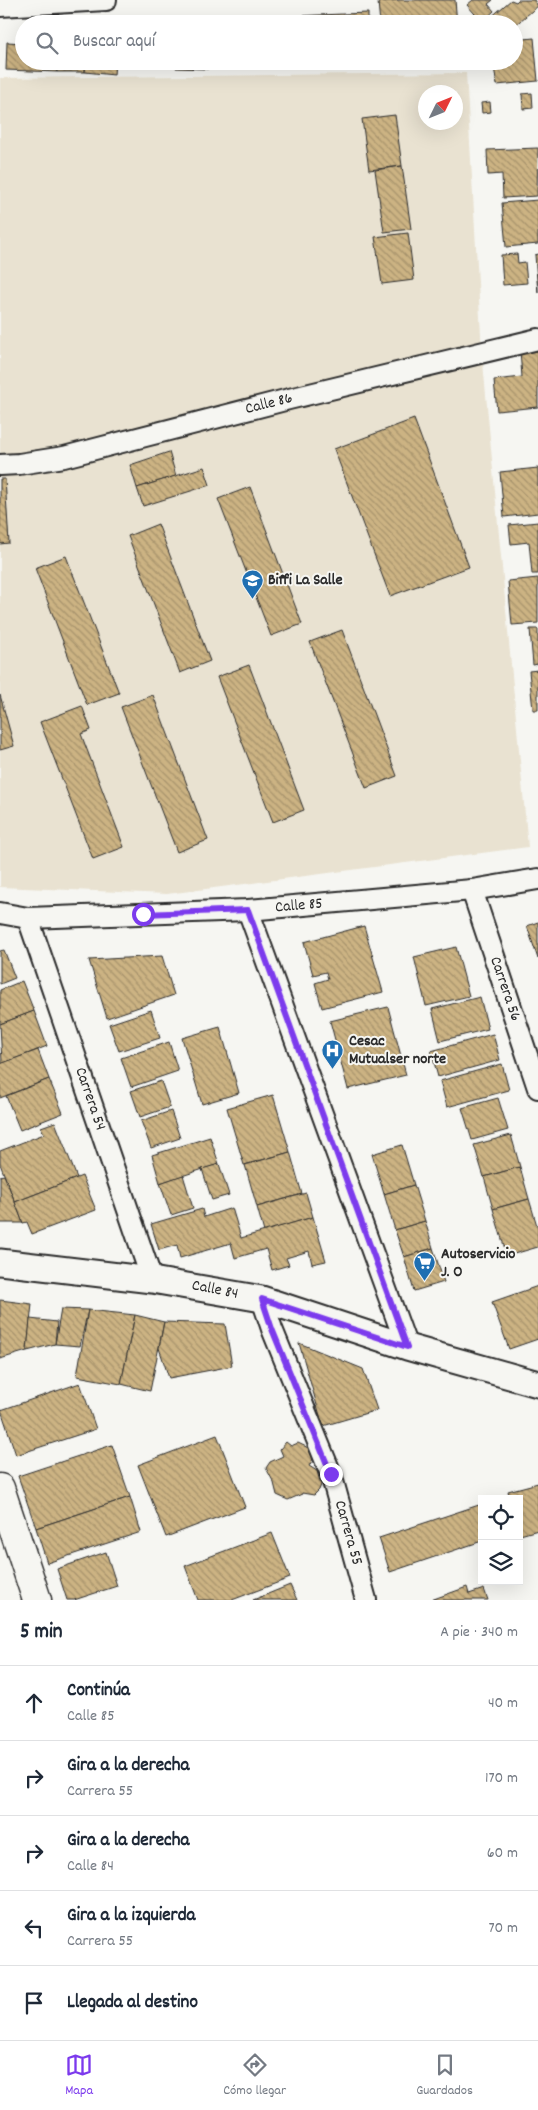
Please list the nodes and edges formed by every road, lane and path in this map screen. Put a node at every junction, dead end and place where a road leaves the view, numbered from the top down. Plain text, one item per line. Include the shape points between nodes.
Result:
1 (106, 0) edge
2 (0, 6) edge
3 (538, 339) edge
4 (0, 465) edge
5 (538, 879) edge
6 (472, 890) junction
7 (248, 910) junction
8 (0, 913) edge
9 (28, 918) junction
10 (538, 1088) edge
11 (0, 1262) edge
12 (152, 1280) junction
13 (262, 1299) junction
14 (407, 1347) junction
15 (538, 1384) edge
16 (0, 1488) edge
17 (37, 1600) edge
18 (366, 1600) edge

1 - 2 street
3 - 4 street, Calle 86 via 64,457
5 - 6 street, Calle 85
6 - 7 street, Calle 85
6 - 10 street, Carrera 56
7 - 9 street, Calle 85
7 - 14 street
8 - 9 street, Calle 85
9 - 12 street, Carrera 54
11 - 12 street, Calle 84
12 - 13 street, Calle 84
13 - 14 street, Calle 84
13 - 18 street, Carrera 55 via 331,1474
14 - 15 street, Calle 84
16 - 17 main road

